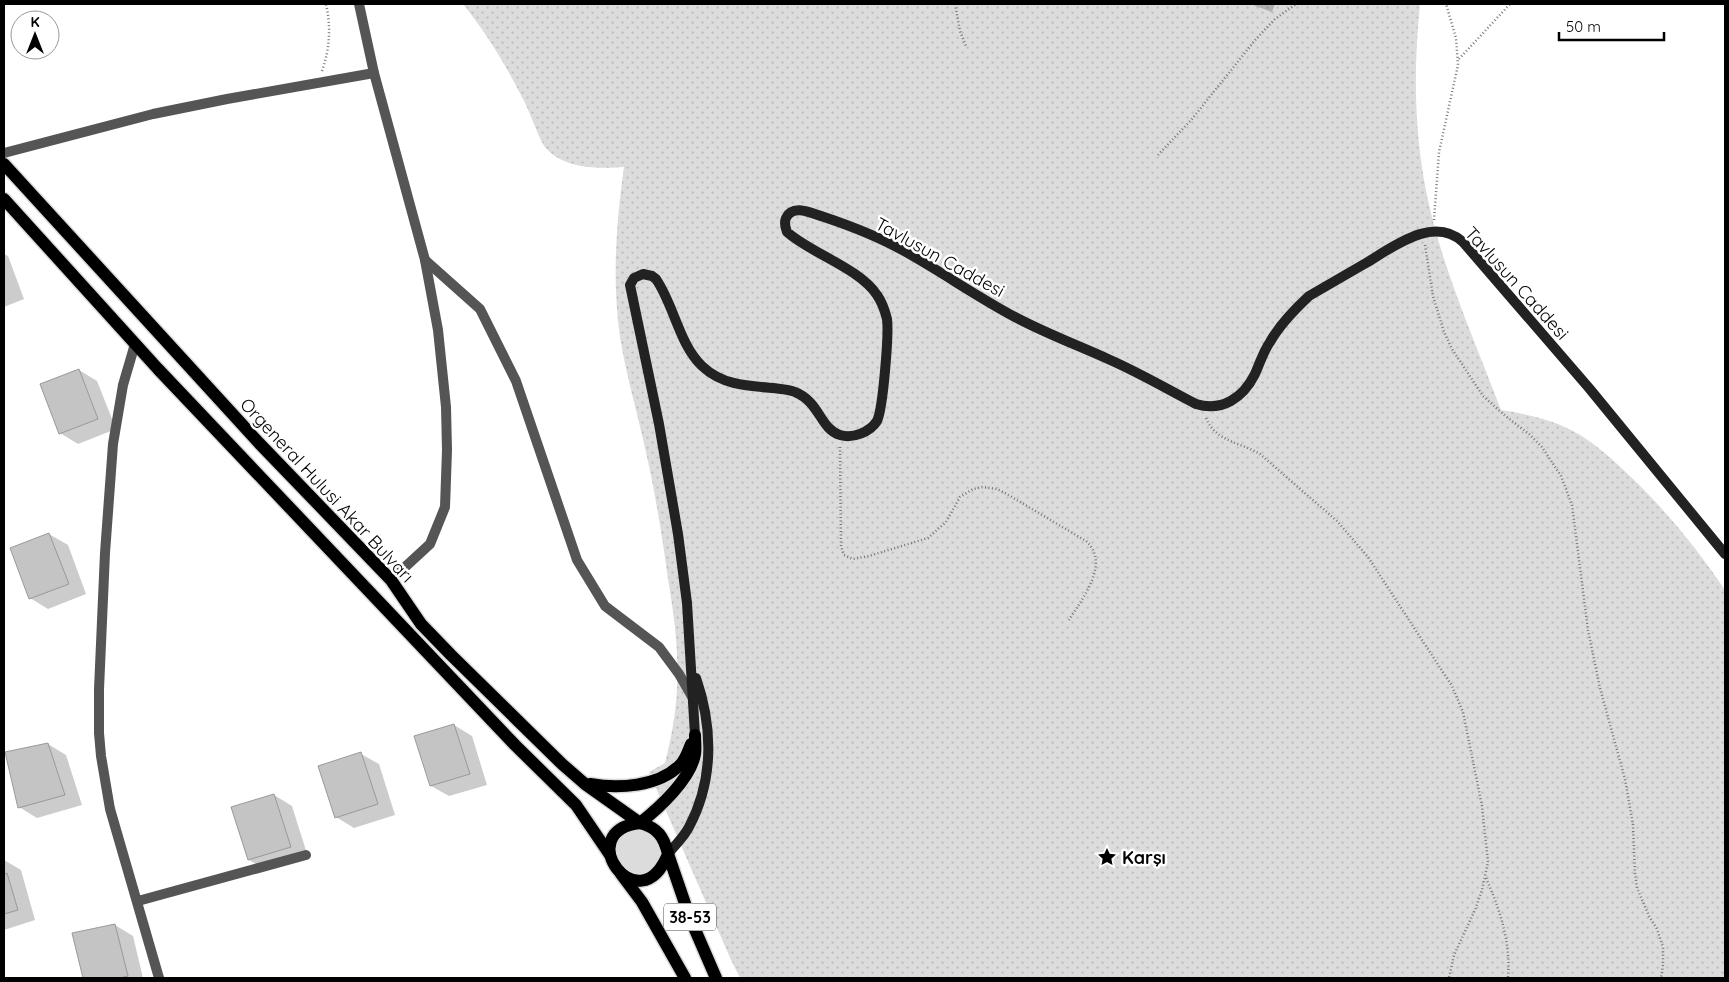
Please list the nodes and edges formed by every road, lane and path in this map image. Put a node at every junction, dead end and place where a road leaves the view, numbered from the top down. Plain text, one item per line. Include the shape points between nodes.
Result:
1 (326, 4) edge
2 (359, 4) edge
3 (955, 4) edge
4 (1296, 4) edge
5 (1446, 4) edge
6 (1510, 4) edge
7 (966, 46) dead end
8 (1458, 60) junction
9 (374, 73) junction
10 (315, 83) junction
11 (4, 152) edge
12 (1158, 155) dead end
13 (4, 164) edge
14 (4, 199) edge
15 (1429, 233) junction
16 (425, 260) junction
17 (135, 344) junction
18 (1203, 406) junction
19 (840, 435) junction
20 (1725, 554) edge
21 (391, 580) junction
22 (1069, 620) dead end
23 (691, 663) junction
24 (694, 700) junction
25 (695, 734) junction
26 (586, 784) junction
27 (640, 823) junction
28 (668, 854) junction
29 (306, 855) dead end
30 (610, 855) junction
31 (621, 874) junction
32 (1486, 877) junction
33 (138, 901) junction
34 (159, 978) edge
35 (685, 978) edge
36 (716, 978) edge
37 (1449, 978) edge
38 (1508, 978) edge
39 (1661, 978) edge

1 - 10 path via 330,25 328,49
2 - 9 street
3 - 7 path
4 - 12 path via 1275,19 1256,39 1192,119
5 - 8 path via 1456,38
6 - 8 path
8 - 15 path via 1439,152
9 - 10 street
9 - 16 street
10 - 11 street via 153,114
13 - 21 main road, Orgeneral Hulusi Akar Bulvarı via 259,443
14 - 17 main road
15 - 18 street via 1395,244 1310,296 1277,330 1255,374 1243,390 1225,404
15 - 20 street, Tavlusun Caddesi via 1447,233 1463,242 1589,388
15 - 39 path via 1433,296 1452,349 1483,396 1542,447 1558,471 1572,505 1588,630 1625,779 1633,825 1637,888 1663,946
16 - 21 street via 442,365 446,500 430,544
16 - 24 street via 480,309 516,382 577,560 605,606 659,648
17 - 30 main road via 576,805
17 - 33 street via 119,404 113,444 99,711 101,756 110,809
18 - 19 street, Tavlusun Caddesi via 1109,359 1020,320 883,240 821,216 795,211 786,218 787,232 866,283 882,303 887,320 882,402 877,420 859,435
18 - 32 path via 1214,432 1260,454 1320,504 1354,538 1382,575 1452,686 1466,724 1482,806 1488,852
19 - 22 path via 841,546 844,555 853,559 863,557 928,538 952,515 960,497 966,492 978,488 997,489 1086,541 1094,551 1097,561 1095,573
19 - 23 street via 825,424 811,402 794,392 738,385 711,374 695,358 656,280 643,274 634,278 630,290 659,424 678,534
21 - 26 main road, Orgeneral Hulusi Akar Bulvarı via 421,624 510,714
23 - 24 street
23 - 28 street via 707,715 709,753 702,794 689,828
24 - 25 street
25 - 26 main road via 680,765 652,781 619,788
25 - 27 main road via 695,755 683,779 656,811
26 - 27 main road, Orgeneral Hulusi Akar Bulvarı
27 - 28 main road via 658,831
27 - 30 main road via 630,824 614,836
28 - 31 main road via 654,876 637,880
28 - 36 main road, 38-53 via 690,918
29 - 33 street
30 - 31 main road
31 - 35 main road via 642,902
32 - 37 path via 1454,955
32 - 38 path via 1505,935
33 - 34 street

